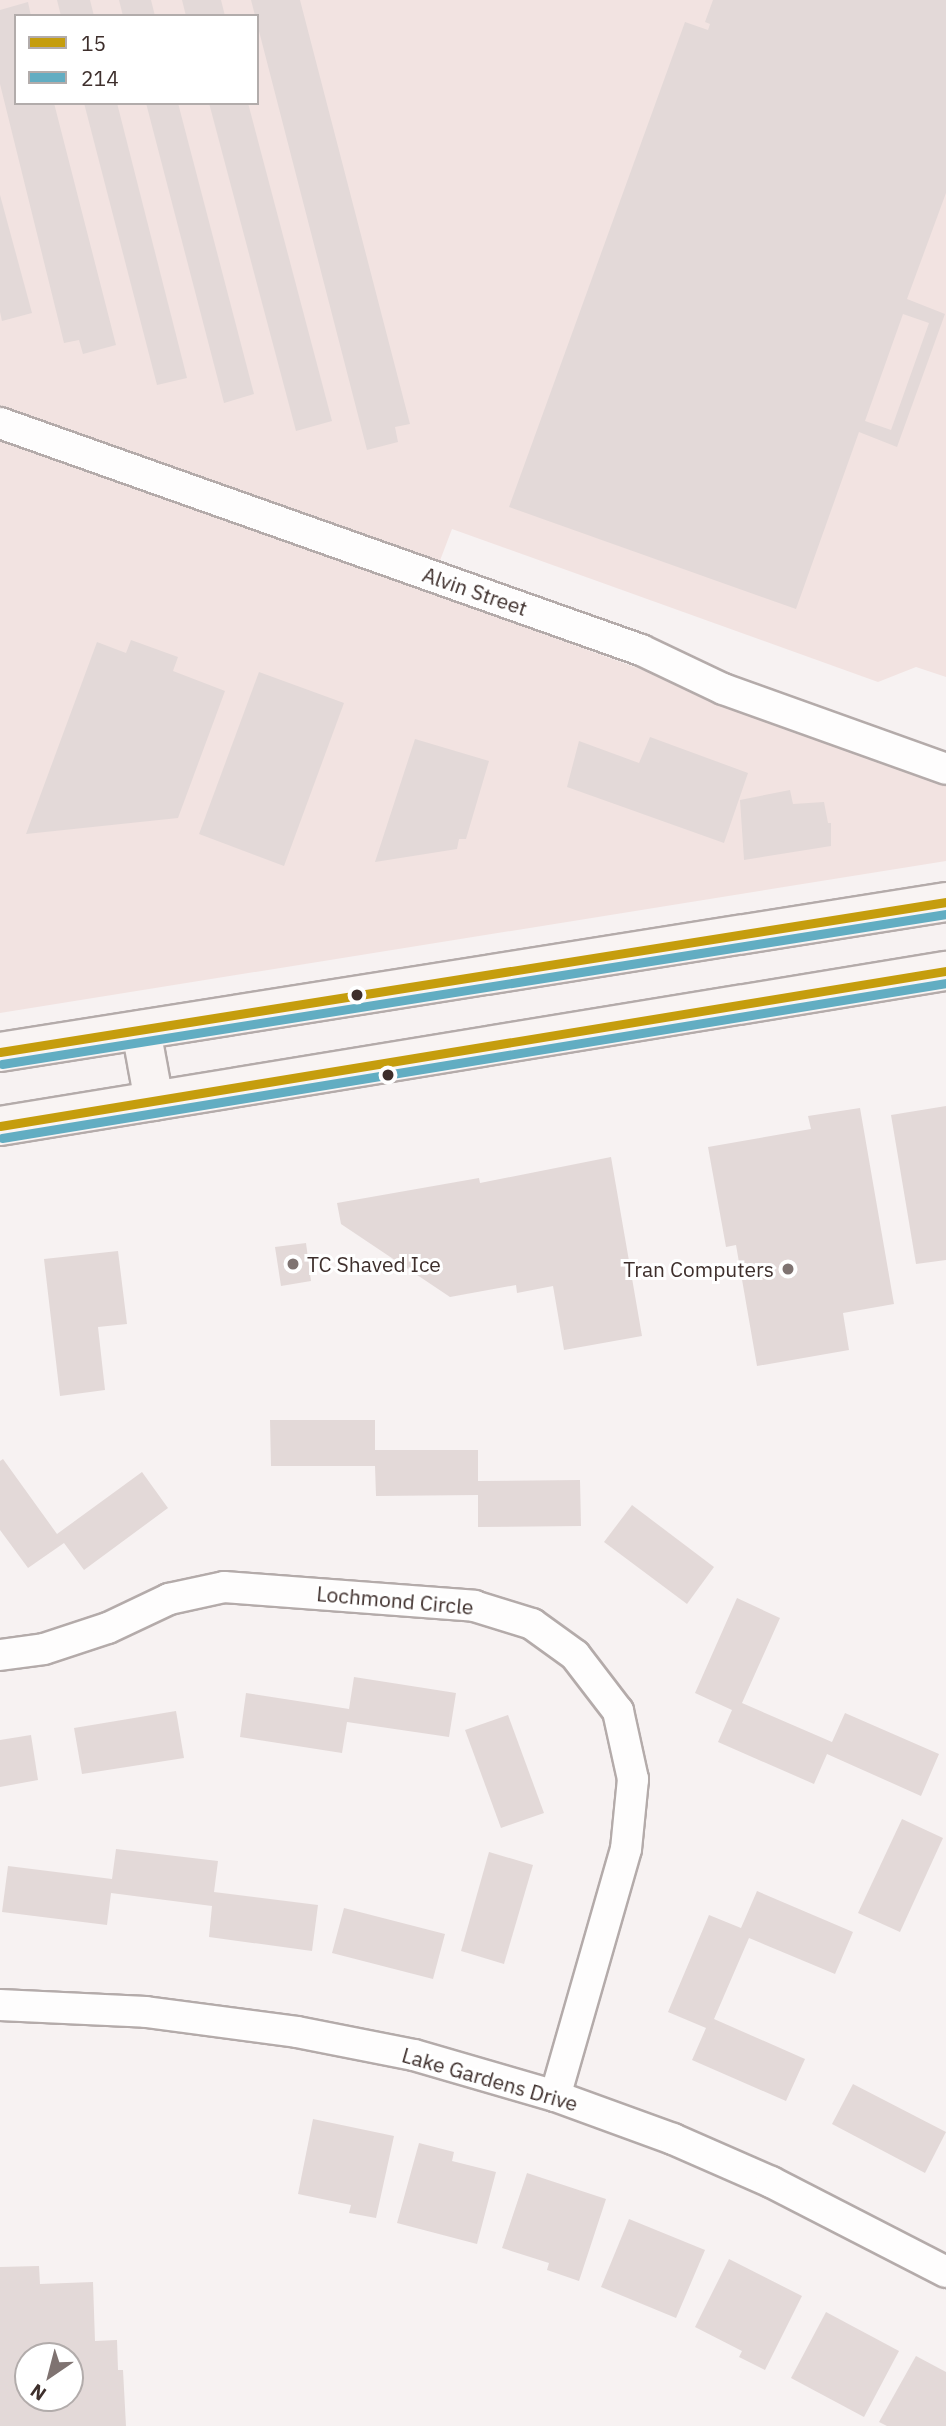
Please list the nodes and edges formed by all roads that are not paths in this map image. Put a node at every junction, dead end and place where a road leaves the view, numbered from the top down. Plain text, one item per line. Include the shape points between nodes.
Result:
1 (0, 423) edge
2 (946, 769) edge
3 (946, 902) edge
4 (946, 971) edge
5 (141, 1030) junction
6 (0, 1052) edge
7 (154, 1101) junction
8 (0, 1126) edge
9 (0, 1655) edge
10 (0, 2005) edge
11 (555, 2096) junction
12 (946, 2272) edge

1 - 2 street, Alvin Street via 641,650 723,689
3 - 5 main road
4 - 7 main road
5 - 6 main road
5 - 7 main road
7 - 8 main road
9 - 11 street, Lochmond Circle via 44,1649 108,1628 169,1598 224,1587 474,1606 532,1624 575,1655 618,1711 633,1779 625,1849
10 - 11 street, Lake Gardens Drive via 146,2012 297,2032 414,2055
11 - 12 street, Lake Gardens Drive via 673,2138

